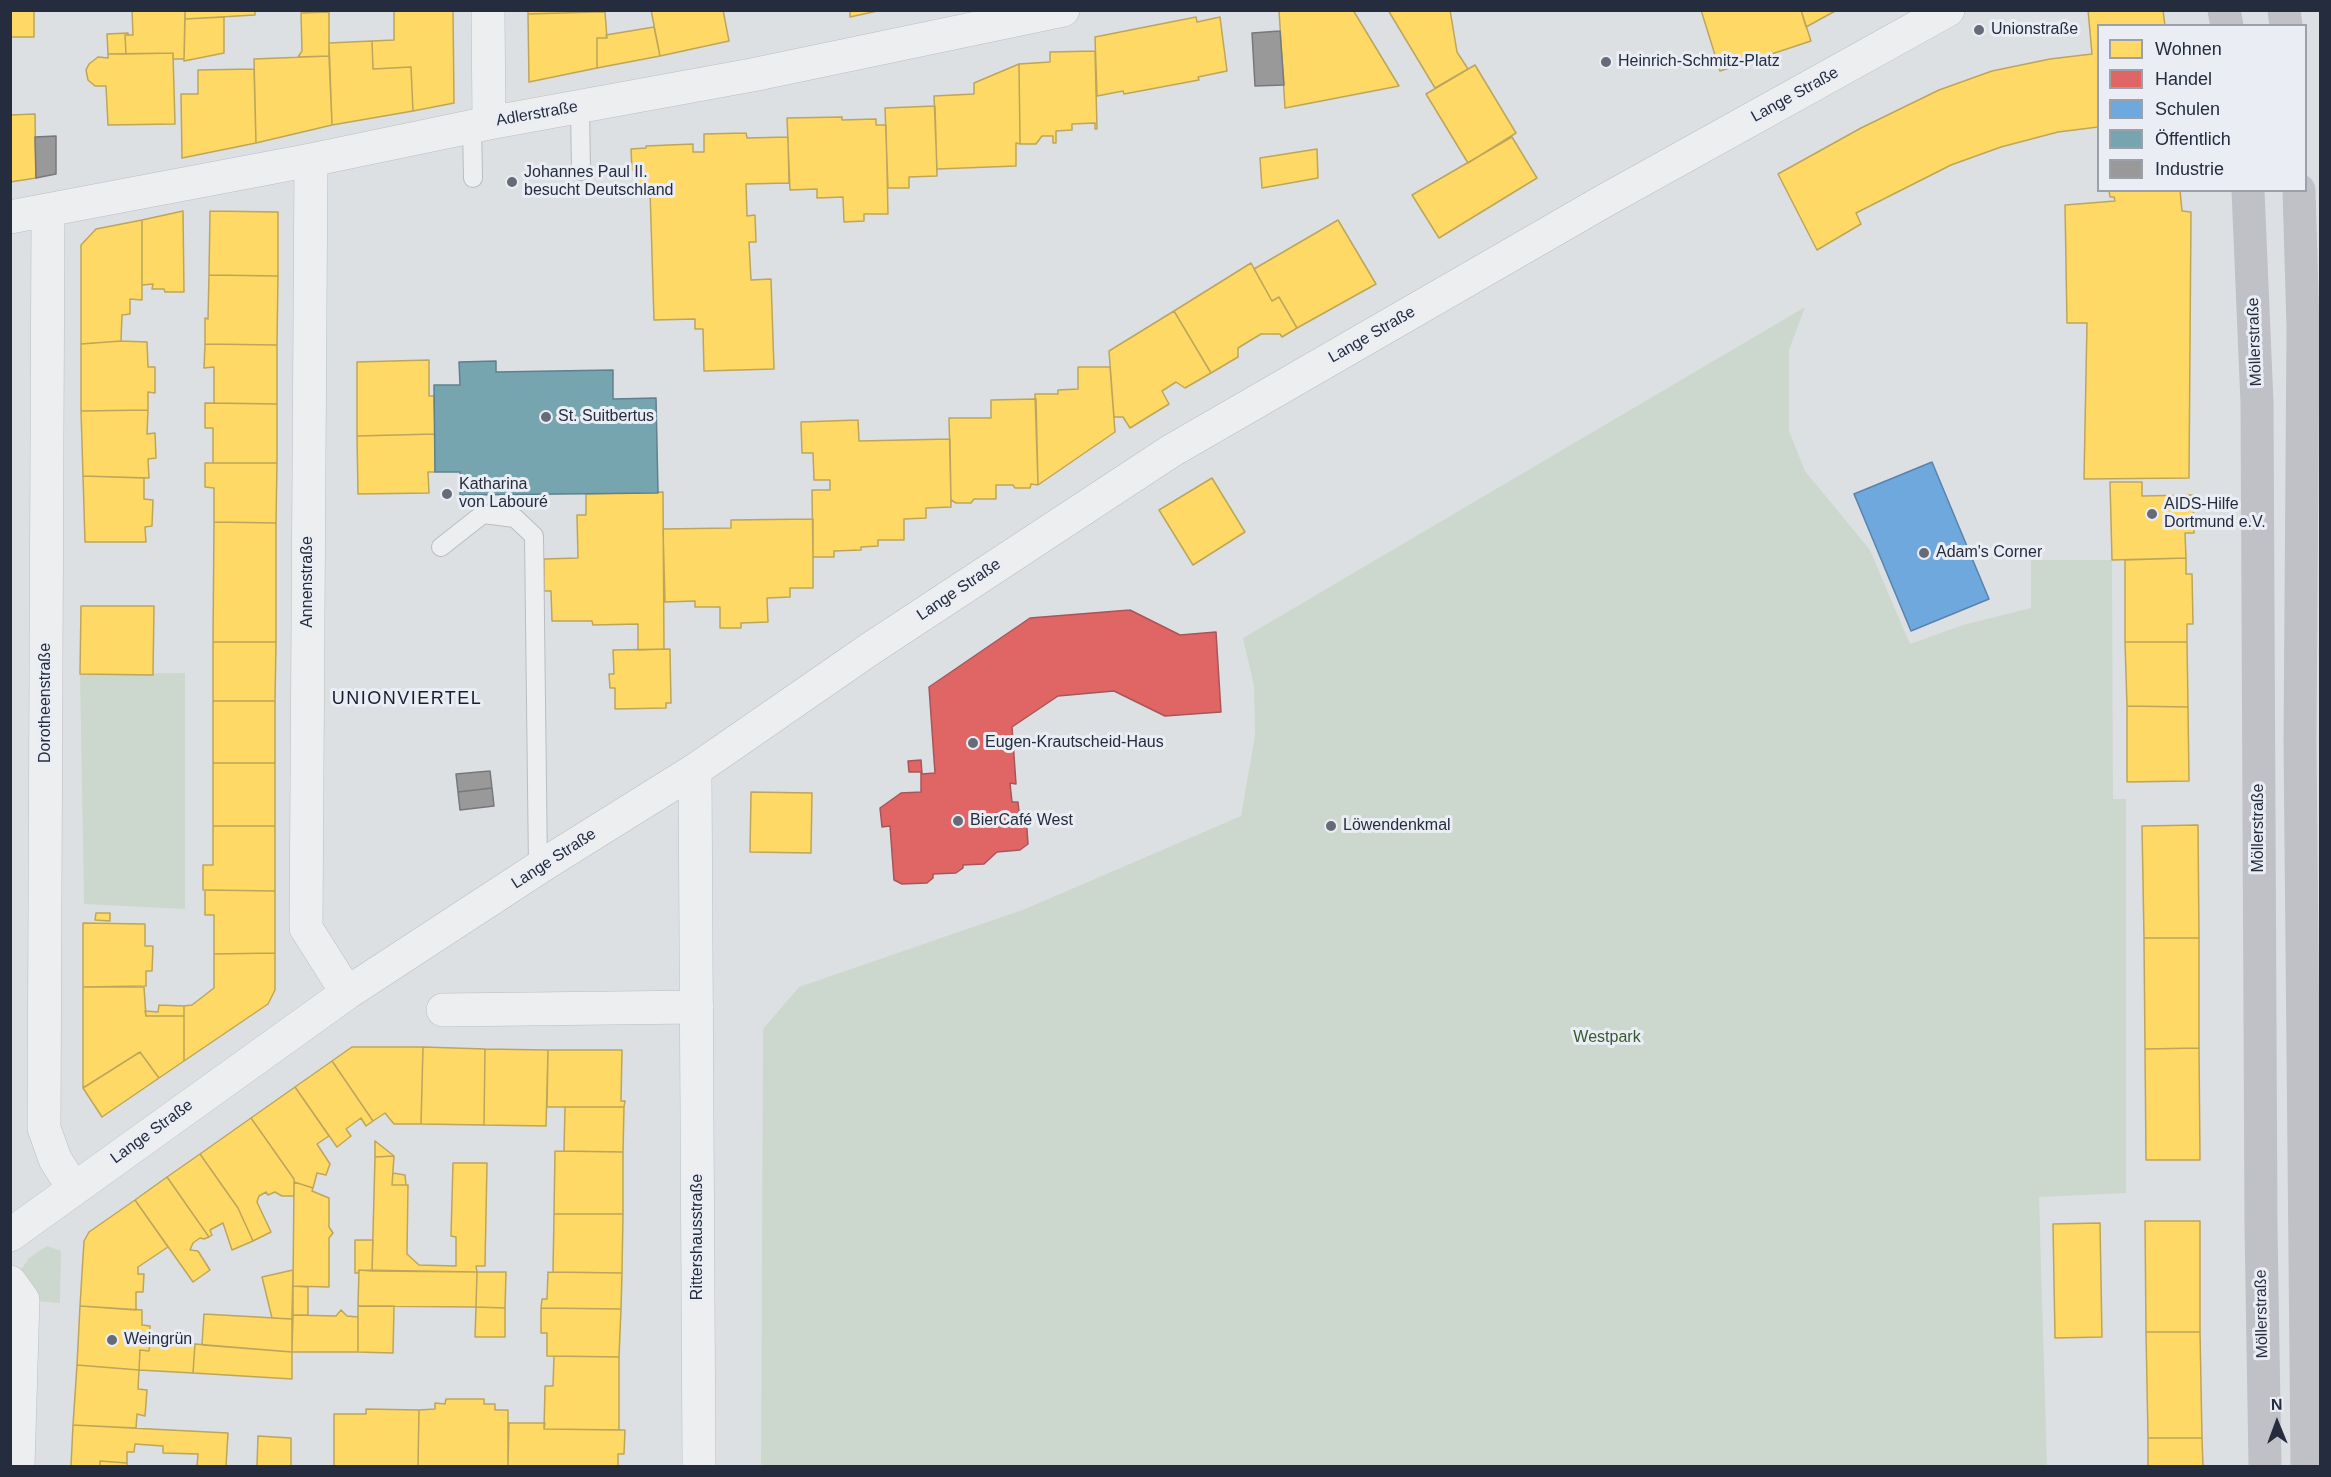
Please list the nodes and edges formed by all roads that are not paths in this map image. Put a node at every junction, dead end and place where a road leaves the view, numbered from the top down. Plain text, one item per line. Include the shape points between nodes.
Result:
1 (488, 10) edge
2 (1063, 10) edge
3 (1948, 10) edge
4 (580, 107) junction
5 (481, 124) junction
6 (311, 160) junction
7 (581, 171) dead end
8 (472, 178) dead end
9 (2248, 192) edge
10 (2300, 192) edge
11 (48, 210) junction
12 (10, 217) edge
13 (441, 547) dead end
14 (695, 770) junction
15 (538, 868) junction
16 (346, 993) junction
17 (697, 1007) junction
18 (443, 1010) dead end
19 (73, 1188) junction
20 (10, 1235) edge
21 (10, 1282) edge
22 (18, 1467) edge
23 (699, 1467) edge
24 (2265, 1467) edge
25 (2307, 1467) edge

1 - 5 street
2 - 4 street, Adlerstraße
3 - 14 street, Lange Straße via 1604,201 1171,451
4 - 5 street, Adlerstraße
4 - 7 lane
5 - 6 street, Adlerstraße
5 - 8 lane
6 - 11 street, Adlerstraße
6 - 16 street, Annenstraße via 306,928
9 - 24 main road, Möllerstraße via 2257,403
10 - 25 main road via 2300,741
11 - 12 street, Adlerstraße
11 - 19 street, Dorotheenstraße via 44,1128 55,1160
13 - 15 lane via 483,514 515,518 534,536
14 - 15 street, Lange Straße
14 - 17 street, Rittershausstraße
15 - 16 street, Lange Straße
16 - 19 street, Lange Straße
17 - 18 street
17 - 23 street, Rittershausstraße
19 - 20 street, Lange Straße
21 - 22 street via 23,1300

